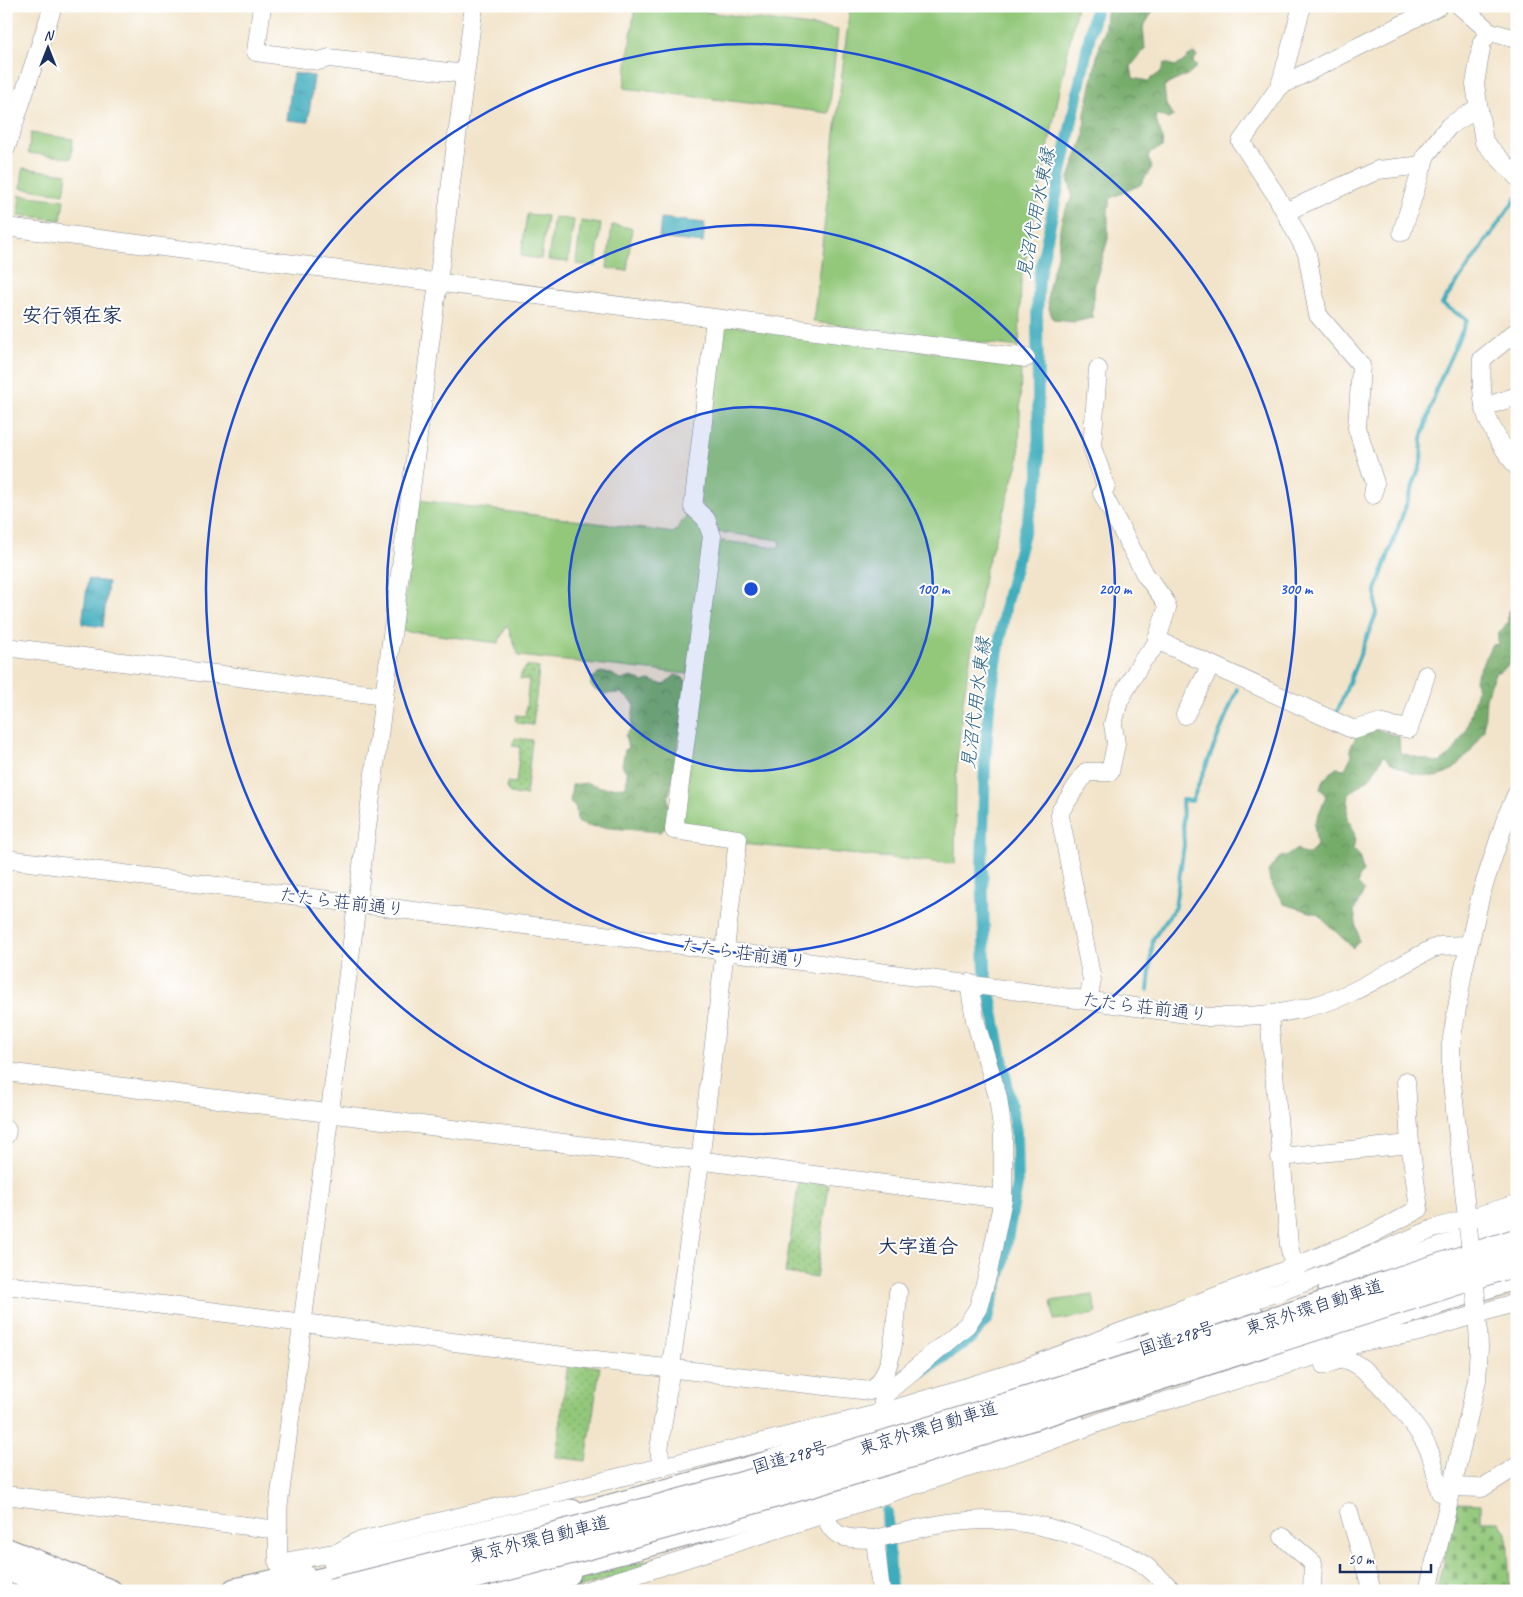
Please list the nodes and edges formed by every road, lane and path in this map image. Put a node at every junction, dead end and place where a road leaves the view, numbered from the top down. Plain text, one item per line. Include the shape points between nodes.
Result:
1 (53, 6) edge
2 (262, 6) edge
3 (474, 6) edge
4 (1302, 6) edge
5 (1439, 6) edge
6 (1460, 6) edge
7 (1490, 32) junction
8 (1517, 40) edge
9 (466, 74) junction
10 (1280, 86) junction
11 (1478, 108) junction
12 (6, 148) edge
13 (1423, 165) junction
14 (1517, 177) edge
15 (1285, 212) junction
16 (6, 227) edge
17 (1402, 232) dead end
18 (438, 284) junction
19 (716, 319) junction
20 (1517, 331) edge
21 (1026, 358) dead end
22 (1098, 369) dead end
23 (1517, 396) edge
24 (1484, 407) junction
25 (1517, 467) edge
26 (1373, 495) dead end
27 (1157, 640) junction
28 (6, 647) edge
29 (1211, 665) junction
30 (1426, 674) dead end
31 (384, 696) junction
32 (1185, 715) dead end
33 (1517, 793) edge
34 (6, 859) edge
35 (357, 904) junction
36 (1468, 945) junction
37 (724, 951) junction
38 (973, 984) junction
39 (1088, 1000) junction
40 (1269, 1016) junction
41 (6, 1072) edge
42 (1406, 1082) dead end
43 (330, 1115) junction
44 (7, 1130) edge
45 (6, 1135) edge
46 (1410, 1144) junction
47 (1280, 1157) junction
48 (700, 1162) junction
49 (1003, 1199) junction
50 (1517, 1204) edge
51 (1468, 1223) junction
52 (1509, 1227) edge
53 (1517, 1241) edge
54 (1517, 1263) edge
55 (1295, 1272) junction
56 (6, 1285) edge
57 (1512, 1289) edge
58 (898, 1292) dead end
59 (1478, 1310) junction
60 (302, 1323) junction
61 (1343, 1348) junction
62 (670, 1368) junction
63 (1012, 1373) junction
64 (881, 1412) junction
65 (1119, 1415) junction
66 (1517, 1466) edge
67 (662, 1467) junction
68 (678, 1489) junction
69 (1451, 1492) junction
70 (6, 1495) edge
71 (821, 1505) junction
72 (1349, 1512) dead end
73 (278, 1530) junction
74 (691, 1533) junction
75 (1283, 1537) dead end
76 (876, 1539) junction
77 (6, 1549) edge
78 (333, 1571) edge
79 (644, 1573) junction
80 (23, 1579) edge
81 (287, 1589) dead end
82 (61, 1591) edge
83 (111, 1591) edge
84 (235, 1591) edge
85 (413, 1591) edge
86 (461, 1591) edge
87 (502, 1591) edge
88 (585, 1591) edge
89 (640, 1591) edge
90 (881, 1591) edge
91 (1174, 1591) edge
92 (1312, 1591) edge
93 (1372, 1591) edge
94 (1428, 1591) edge

1 - 12 street
2 - 9 street via 256,52
3 - 9 street
4 - 10 street
5 - 10 street
6 - 7 street
7 - 8 street
7 - 11 street via 1482,42 1475,84
9 - 18 street
10 - 15 street via 1241,142
11 - 13 street via 1449,126 1426,155
11 - 14 street via 1484,142
13 - 15 street via 1378,170
13 - 17 street
15 - 26 street via 1307,254 1318,315 1361,365 1357,428 1375,483
16 - 18 street
18 - 19 street
18 - 31 street
19 - 21 street
19 - 37 street via 694,507 706,519 712,536 674,830 738,838
20 - 24 street via 1482,359 1480,386
22 - 27 street via 1092,447 1106,486 1102,493 1145,574 1165,601 1167,608
23 - 24 street
24 - 25 street via 1493,433
27 - 29 street
27 - 39 street via 1119,701 1110,772 1086,772 1061,810 1092,980
28 - 31 street
29 - 30 street via 1354,730 1378,723 1409,729
29 - 32 street
31 - 35 street
33 - 36 street via 1492,858
34 - 35 street, たたら荘前通り
35 - 37 street, たたら荘前通り
35 - 43 street
36 - 40 street, たたら荘前通り via 1440,946 1352,992
36 - 51 street via 1450,1062
37 - 38 street, たたら荘前通り
37 - 48 street
38 - 39 street, たたら荘前通り
38 - 49 street via 973,1010 998,1097 1003,1136
39 - 40 street, たたら荘前通り via 1192,1016
40 - 47 street
41 - 43 street
42 - 46 street
43 - 48 street
43 - 60 street
44 - 45 street
46 - 47 street
46 - 55 street via 1419,1209
47 - 55 street via 1289,1246
48 - 49 street
48 - 62 street
49 - 64 street via 978,1308 967,1325 892,1388 884,1397
50 - 51 street
51 - 59 street, bridge
51 - 63 street via 1401,1241 1276,1293
52 - 68 highway, 国道298号 via 1331,1290 914,1420
53 - 78 highway, 東京外環自動車道, bridge via 766,1478 602,1523
54 - 85 highway, 東京外環自動車道, bridge via 931,1449 616,1539
55 - 63 street
56 - 60 street
57 - 59 street
57 - 61 highway
58 - 62 street via 892,1357 876,1388 870,1391
59 - 65 street via 1416,1333 1362,1342
59 - 69 street via 1477,1380
60 - 62 street
60 - 73 street
61 - 65 street via 1158,1410
61 - 69 street via 1371,1375 1421,1434 1430,1453 1440,1492
61 - 74 highway
62 - 67 street via 659,1450
63 - 64 street
64 - 67 street via 793,1441
65 - 71 street via 1036,1446
66 - 69 street via 1482,1488
67 - 78 street via 356,1542
68 - 78 highway via 500,1528
68 - 81 highway, 国道298号
69 - 94 street
70 - 73 street
71 - 76 street via 832,1531 843,1536
71 - 79 street
72 - 93 street
73 - 78 street via 278,1563
74 - 86 highway
74 - 87 highway via 613,1561
75 - 92 street via 1313,1563
76 - 90 street
76 - 91 street via 927,1525 968,1519 1015,1520 1062,1530 1136,1559
77 - 83 main road
78 - 84 highway
79 - 88 street
79 - 89 street
80 - 82 main road

